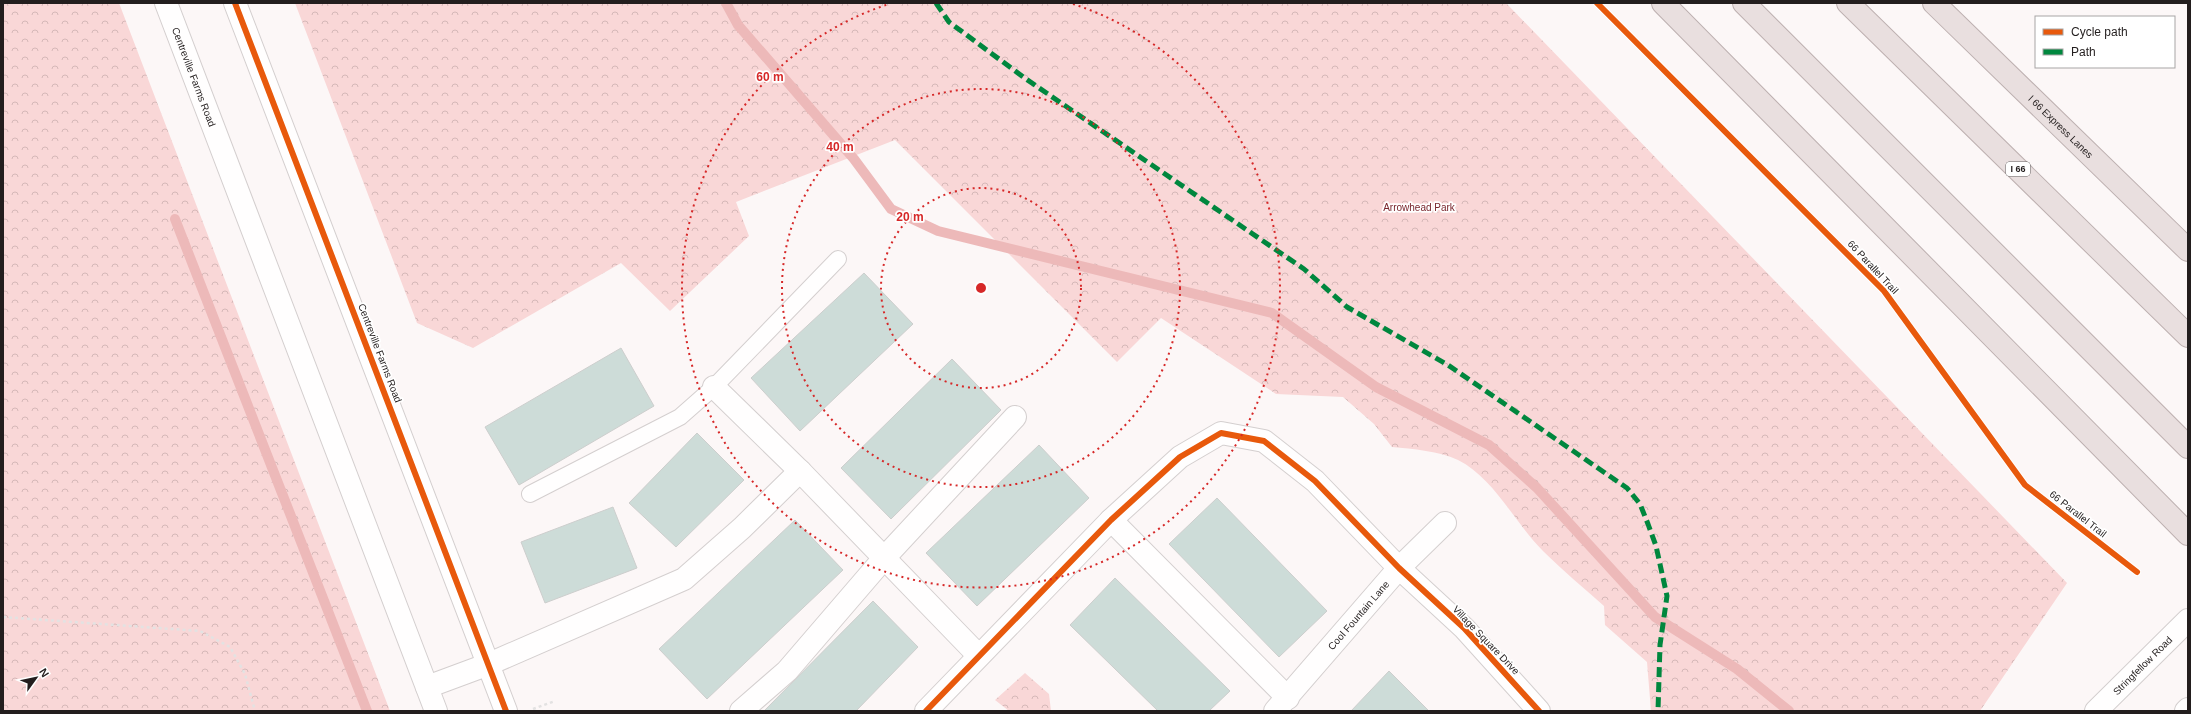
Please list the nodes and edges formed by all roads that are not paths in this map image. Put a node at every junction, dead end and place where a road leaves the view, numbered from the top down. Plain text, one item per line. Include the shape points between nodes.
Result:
1 (166, 3) edge
2 (235, 3) edge
3 (1663, 3) edge
4 (1744, 3) edge
5 (1848, 3) edge
6 (1934, 3) edge
7 (2188, 250) edge
8 (838, 259) dead end
9 (2188, 336) edge
10 (714, 387) junction
11 (1015, 417) dead end
12 (2188, 446) edge
13 (800, 470) junction
14 (530, 494) dead end
15 (1111, 520) junction
16 (1445, 524) dead end
17 (2188, 534) edge
18 (885, 557) junction
19 (1399, 568) junction
20 (2188, 620) edge
21 (978, 655) junction
22 (489, 664) junction
23 (427, 687) junction
24 (1282, 704) edge
25 (2188, 709) edge
26 (436, 711) edge
27 (506, 711) edge
28 (741, 711) edge
29 (926, 711) edge
30 (1539, 711) edge
31 (2096, 711) edge
32 (2186, 711) edge

1 - 23 street, Centreville Farms Road
2 - 22 street, Centreville Farms Road
3 - 17 highway
4 - 12 highway
5 - 9 highway, I 66
6 - 7 highway, I 66 Express Lanes
8 - 10 lane
10 - 13 street
10 - 14 lane via 680,417
11 - 18 street
13 - 18 street
13 - 22 street via 742,528 684,579
15 - 19 street, Village Square Drive via 1180,457 1220,433 1264,441 1315,481
15 - 21 street, Village Square Drive
15 - 24 street
16 - 19 street, Cool Fountain Lane
18 - 21 street
18 - 28 street via 787,671
19 - 24 street, Cool Fountain Lane
19 - 30 street, Village Square Drive via 1464,628
20 - 31 street, Stringfellow Road
21 - 29 street, Village Square Drive
22 - 23 street
22 - 27 street, Centreville Farms Road
23 - 26 street, Centreville Farms Road
25 - 32 street

